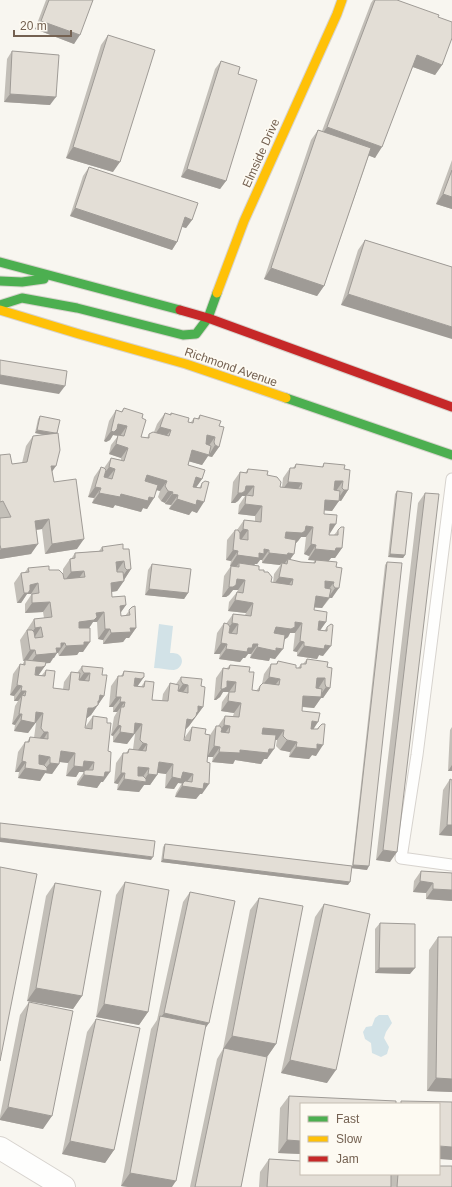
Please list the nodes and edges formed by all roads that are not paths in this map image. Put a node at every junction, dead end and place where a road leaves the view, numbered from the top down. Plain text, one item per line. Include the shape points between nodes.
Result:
1 (342, 0) edge
2 (0, 262) edge
3 (53, 277) junction
4 (0, 281) edge
5 (0, 305) edge
6 (0, 310) edge
7 (208, 318) junction
8 (452, 406) edge
9 (452, 455) edge
10 (452, 479) edge
11 (452, 865) edge
12 (0, 1148) edge
13 (64, 1187) edge

1 - 7 main road, Elmside Drive via 244,221
2 - 3 main road
3 - 4 main road via 35,281
3 - 7 main road
5 - 7 main road, Elmside Drive via 22,298 77,308 183,335 196,334
6 - 9 main road, Richmond Avenue via 186,364
7 - 8 main road
10 - 11 lane via 417,754 400,858
12 - 13 street

